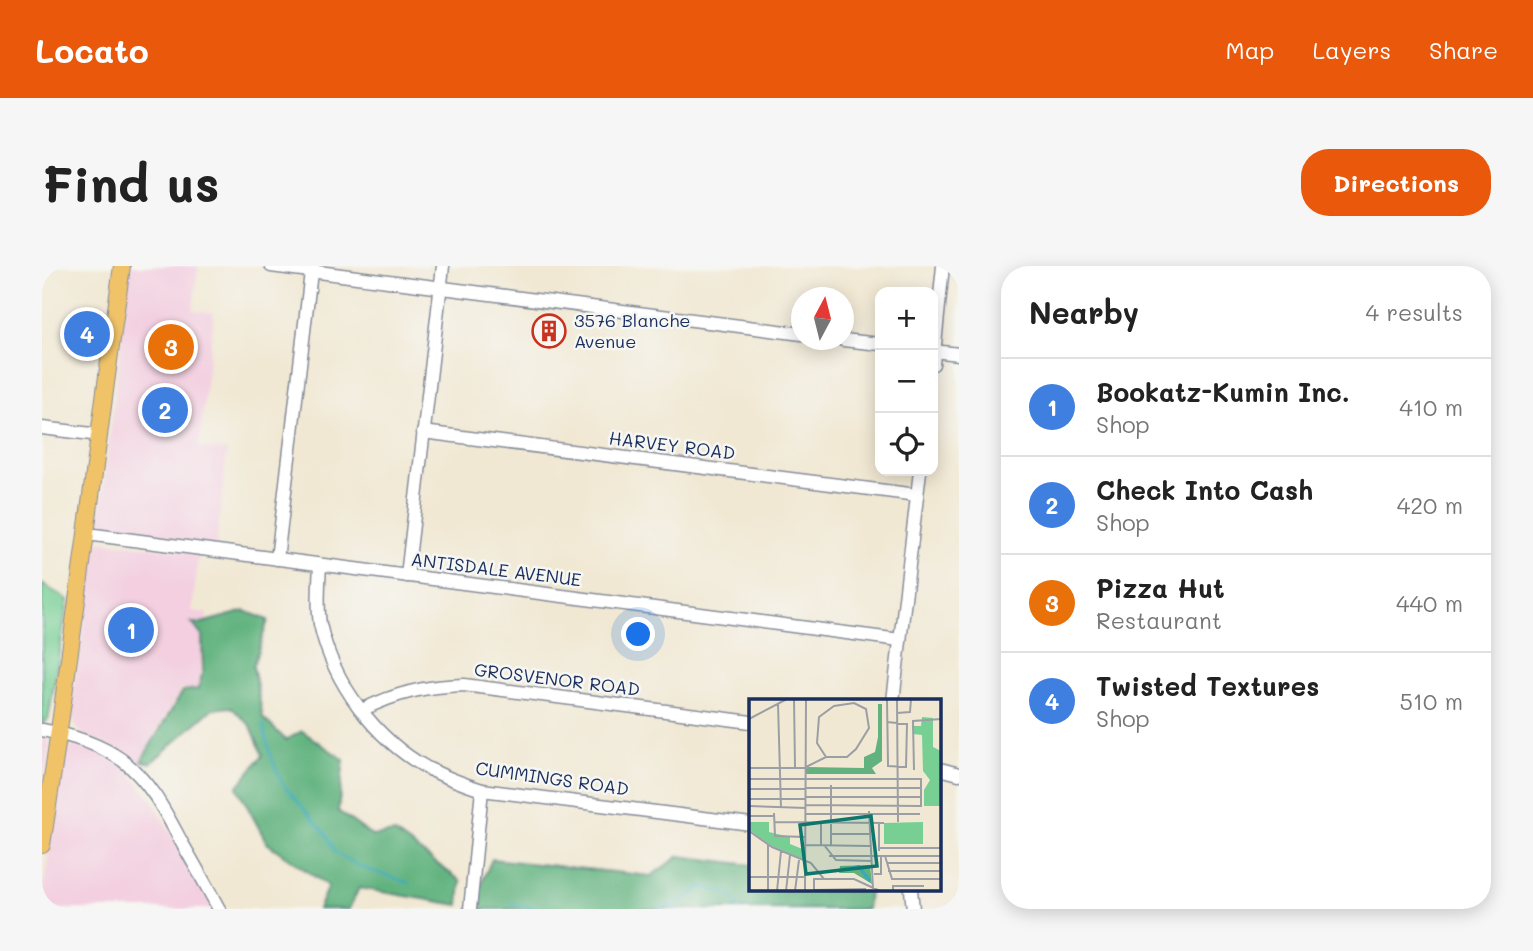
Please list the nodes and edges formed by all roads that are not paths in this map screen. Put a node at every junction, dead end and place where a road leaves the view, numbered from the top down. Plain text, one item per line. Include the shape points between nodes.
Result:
1 (122, 266) edge
2 (271, 266) edge
3 (443, 266) edge
4 (943, 266) edge
5 (312, 271) junction
6 (441, 287) junction
7 (791, 333) edge
8 (854, 341) edge
9 (875, 343) edge
10 (934, 350) edge
11 (959, 354) edge
12 (938, 356) edge
13 (42, 428) edge
14 (423, 432) junction
15 (100, 435) junction
16 (919, 476) edge
17 (917, 495) junction
18 (87, 534) junction
19 (277, 559) junction
20 (320, 565) junction
21 (407, 576) junction
22 (900, 640) junction
23 (893, 699) edge
24 (362, 710) junction
25 (749, 722) edge
26 (42, 730) edge
27 (60, 733) junction
28 (942, 770) edge
29 (959, 774) edge
30 (482, 790) junction
31 (749, 824) edge
32 (42, 845) edge
33 (219, 909) edge
34 (470, 909) edge

1 - 15 main road
2 - 5 street
3 - 6 street
4 - 10 street
5 - 6 street
5 - 19 street
6 - 7 street
6 - 14 street
8 - 9 street
11 - 12 street
13 - 15 street
14 - 17 street, HARVEY ROAD
14 - 21 street
15 - 18 main road
16 - 17 street
17 - 22 street
18 - 19 street, ANTISDALE AVENUE
18 - 27 main road
19 - 20 street, ANTISDALE AVENUE
20 - 21 street, ANTISDALE AVENUE
20 - 24 street, CUMMINGS ROAD via 323,634 343,683
21 - 22 street, ANTISDALE AVENUE
22 - 23 street
24 - 25 street, GROSVENOR ROAD via 419,689 464,685
24 - 30 street, CUMMINGS ROAD via 409,756
26 - 27 street
27 - 32 main road
27 - 33 street via 111,753 141,777
28 - 29 street
30 - 31 street, CUMMINGS ROAD
30 - 34 street

